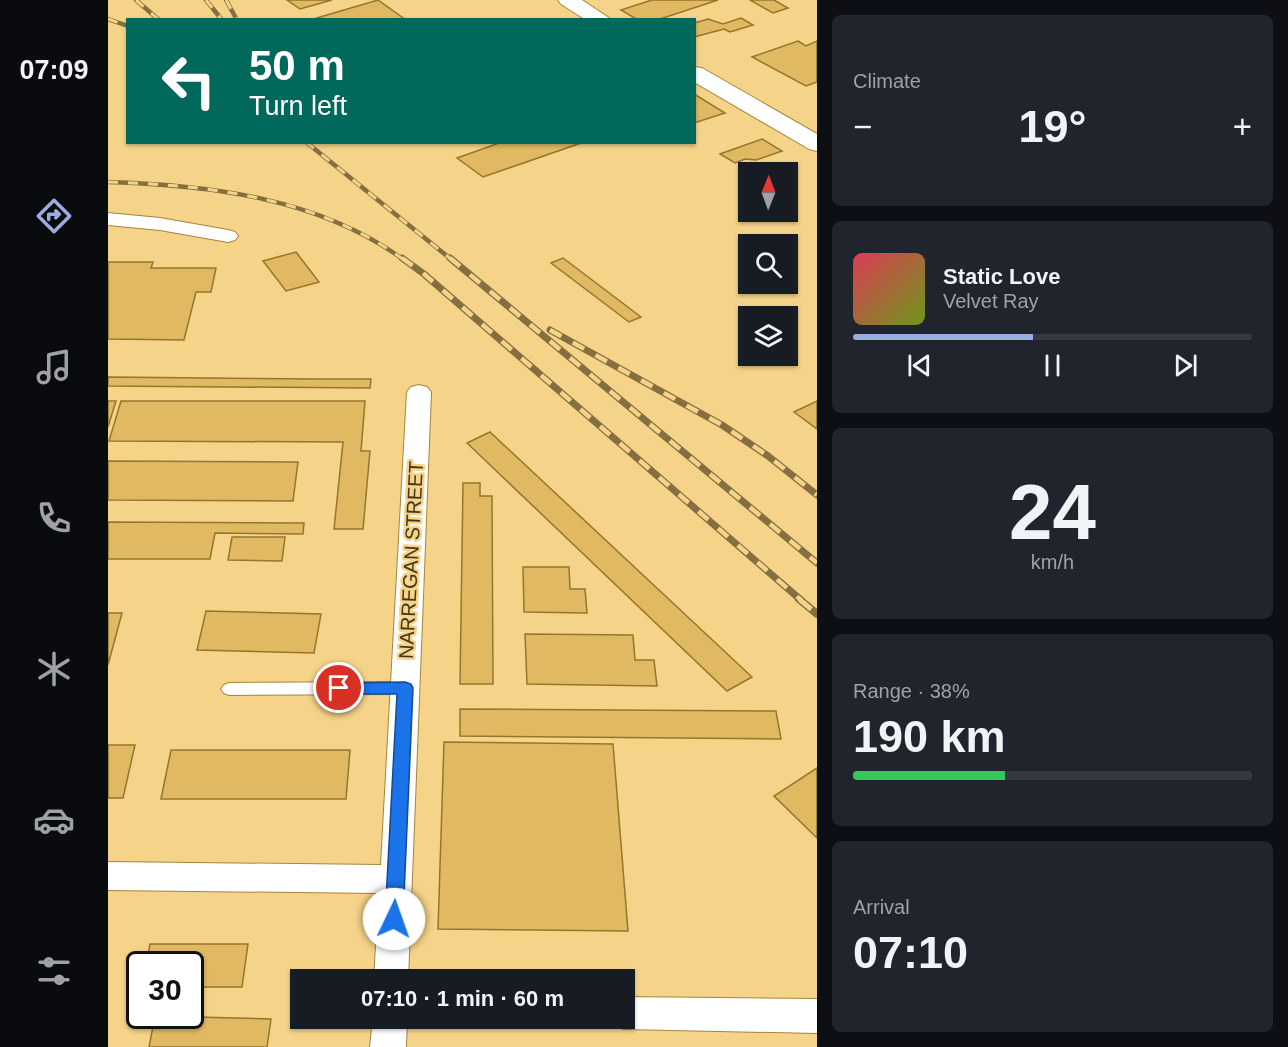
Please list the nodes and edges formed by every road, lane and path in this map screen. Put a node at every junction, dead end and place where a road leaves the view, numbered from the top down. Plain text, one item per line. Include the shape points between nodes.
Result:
1 (568, 0) edge
2 (599, 18) edge
3 (696, 74) edge
4 (817, 144) edge
5 (108, 219) edge
6 (228, 236) dead end
7 (419, 392) dead end
8 (405, 688) junction
9 (229, 689) dead end
10 (108, 876) edge
11 (396, 879) junction
12 (392, 969) edge
13 (635, 1013) edge
14 (817, 1016) edge
15 (389, 1029) edge
16 (388, 1047) edge

1 - 2 street
3 - 4 street
5 - 6 street
7 - 8 street, NARREGAN STREET
8 - 9 lane
8 - 11 street, NARREGAN STREET
10 - 11 street
11 - 12 street, NARREGAN STREET
13 - 14 street
15 - 16 street

